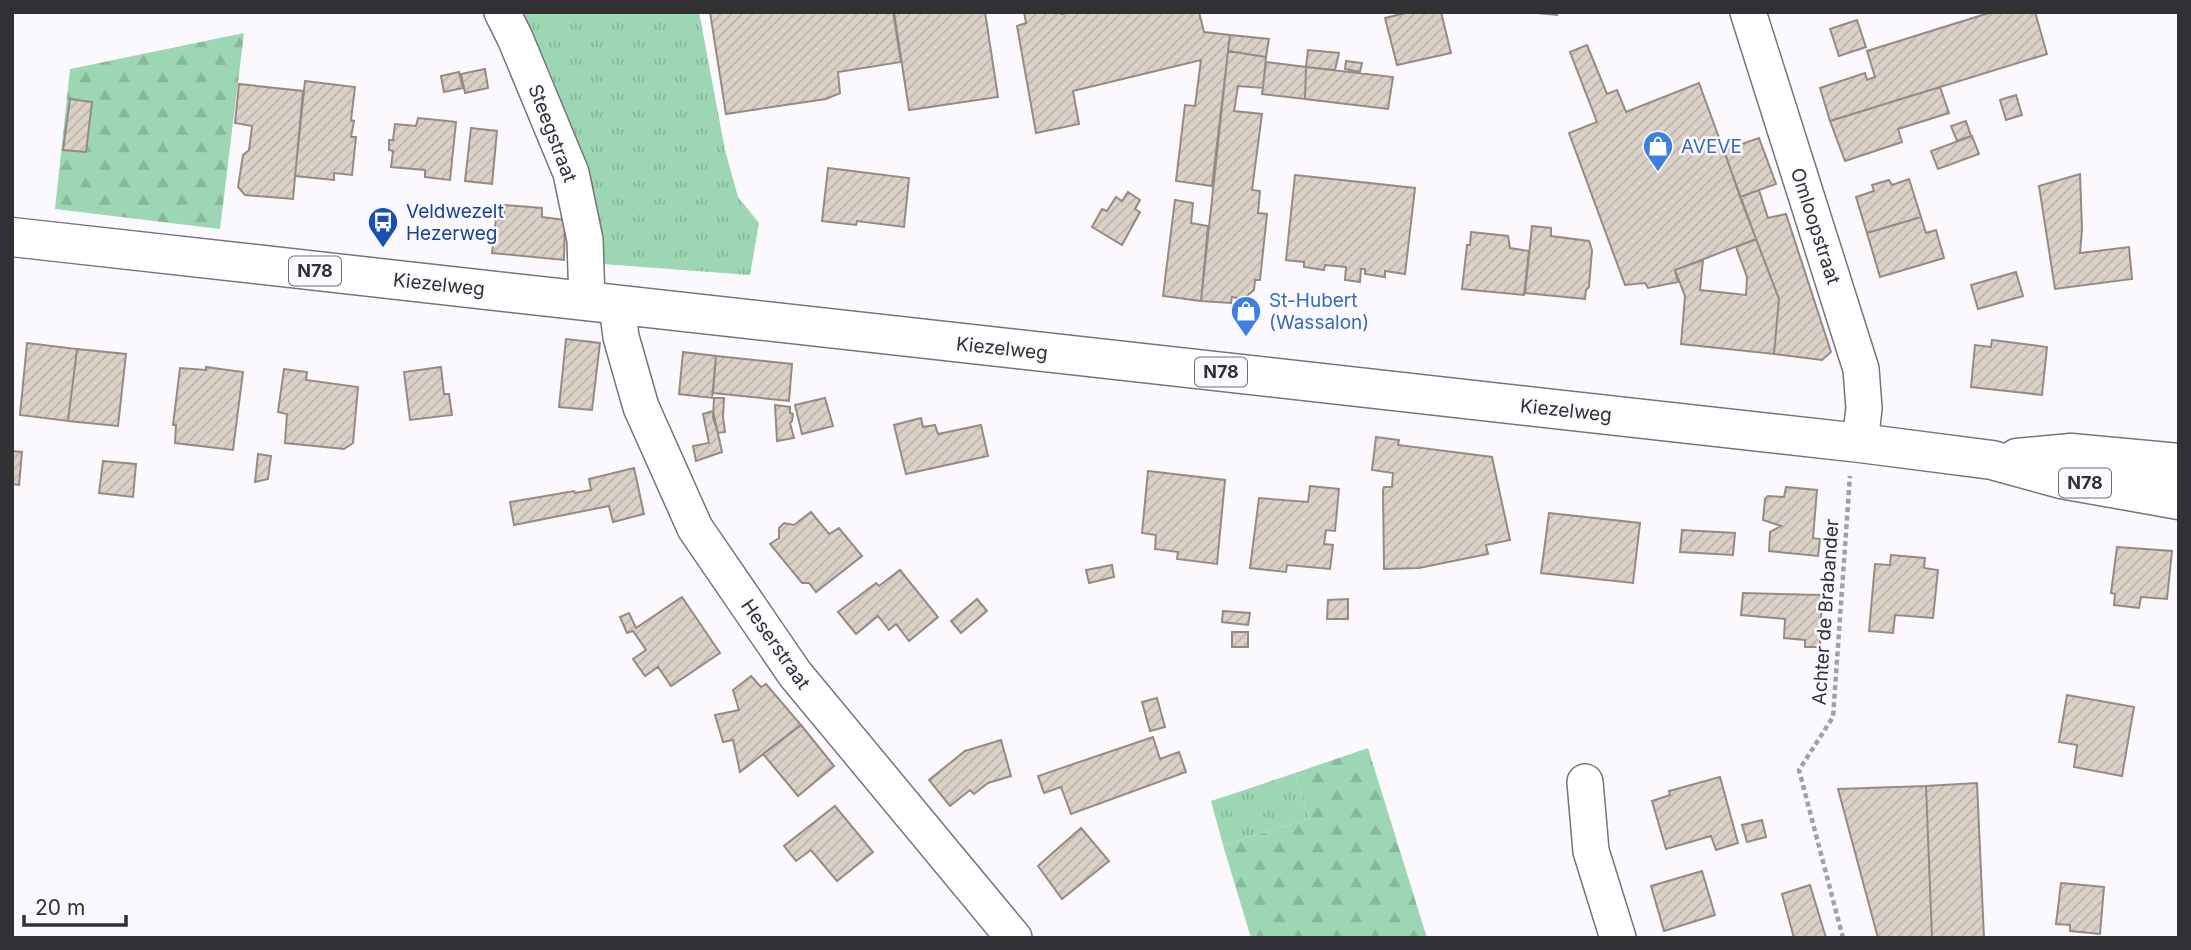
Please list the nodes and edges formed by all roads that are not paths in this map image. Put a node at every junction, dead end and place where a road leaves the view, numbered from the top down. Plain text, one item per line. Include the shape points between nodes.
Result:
1 (502, 12) edge
2 (1748, 12) edge
3 (12, 237) edge
4 (602, 303) junction
5 (1860, 443) junction
6 (1993, 460) junction
7 (2179, 463) edge
8 (2179, 499) edge
9 (1585, 782) dead end
10 (1014, 938) edge
11 (1618, 938) edge

1 - 4 street, Steegstraat via 571,173
2 - 5 street, Omloopstraat via 1861,369 1864,408
3 - 4 main road, Kiezelweg / N78
4 - 5 main road, Kiezelweg / N78
4 - 10 street, Heserstraat via 621,337 641,407 695,528 795,674
5 - 6 main road, Kiezelweg / N78
6 - 7 main road, Kiezelweg / N78 via 2071,453
6 - 8 main road, Kiezelweg / N78 via 2061,479
9 - 11 street via 1591,851

